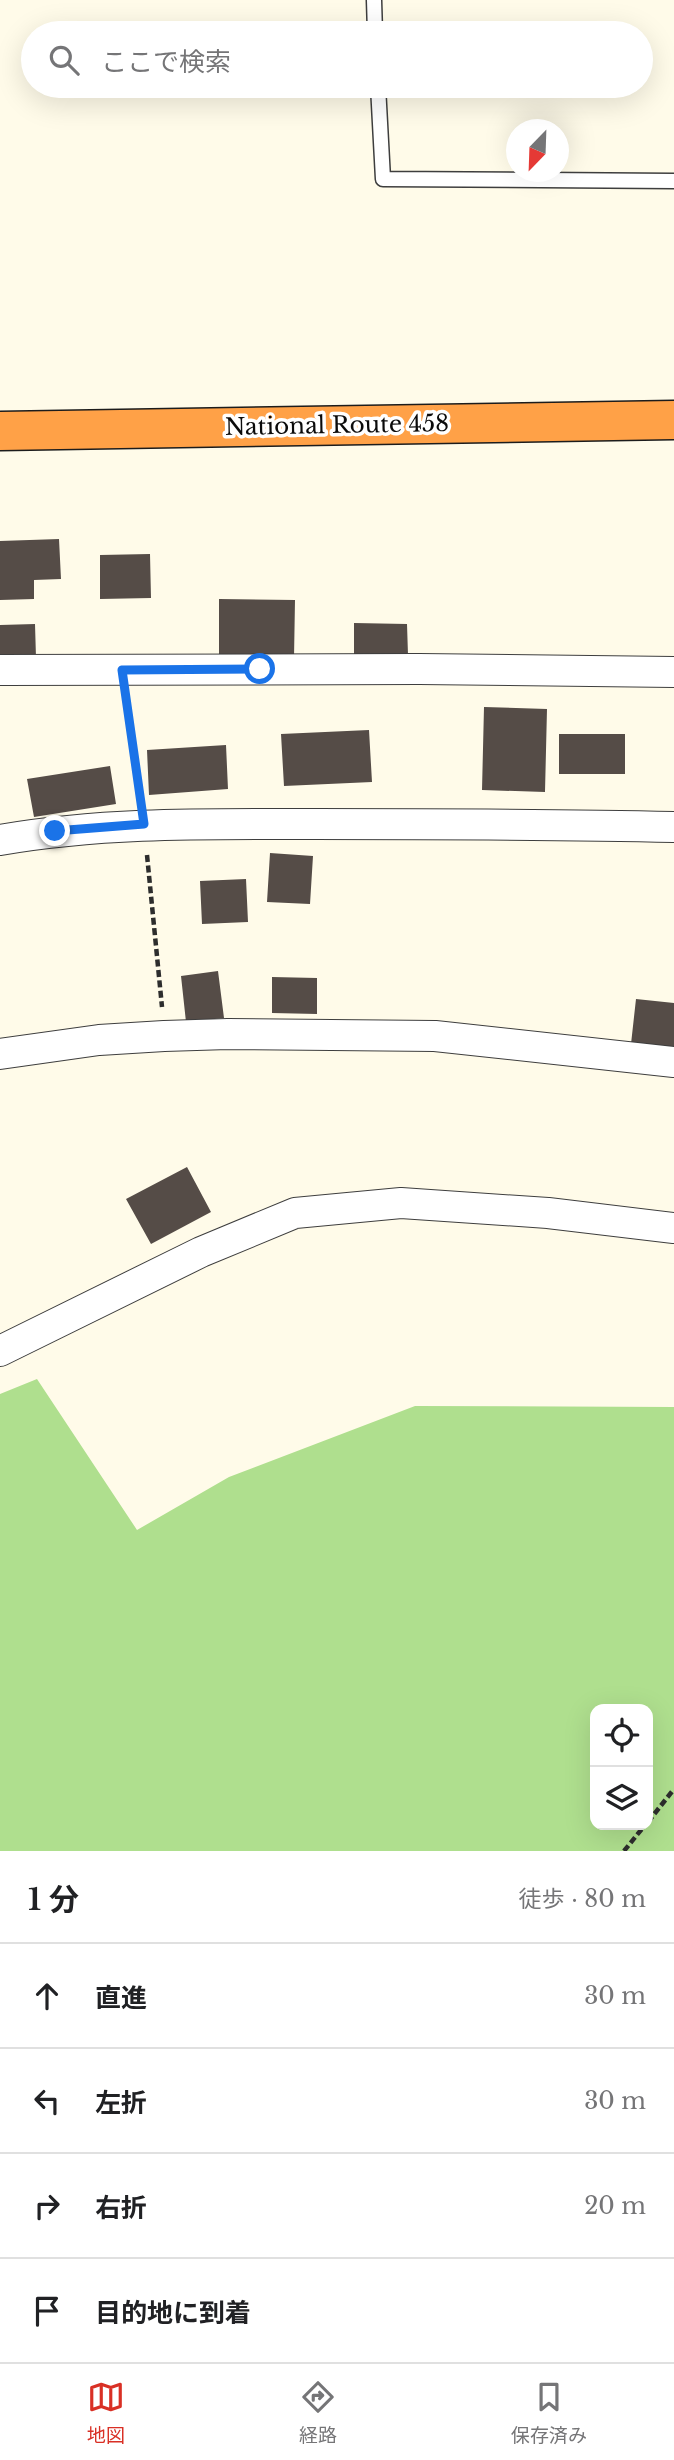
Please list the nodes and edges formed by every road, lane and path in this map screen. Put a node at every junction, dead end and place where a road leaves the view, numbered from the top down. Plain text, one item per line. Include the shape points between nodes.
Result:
1 (374, 0) edge
2 (375, 21) edge
3 (379, 98) edge
4 (674, 181) edge
5 (674, 420) edge
6 (0, 431) edge
7 (0, 670) edge
8 (122, 670) junction
9 (674, 672) edge
10 (144, 824) junction
11 (674, 827) edge
12 (0, 840) edge
13 (164, 1036) junction
14 (0, 1054) edge
15 (674, 1062) edge
16 (674, 1228) edge
17 (0, 1351) edge
18 (674, 1789) edge
19 (653, 1815) edge
20 (641, 1830) edge
21 (624, 1851) edge

1 - 2 lane
3 - 4 lane via 383,179
5 - 6 highway, National Route 458
7 - 8 street
8 - 9 street
8 - 10 path
10 - 11 street
10 - 12 street
10 - 13 path
13 - 14 street
13 - 15 street via 435,1036
16 - 17 street via 401,1203 295,1213 201,1252
18 - 19 path
20 - 21 path

